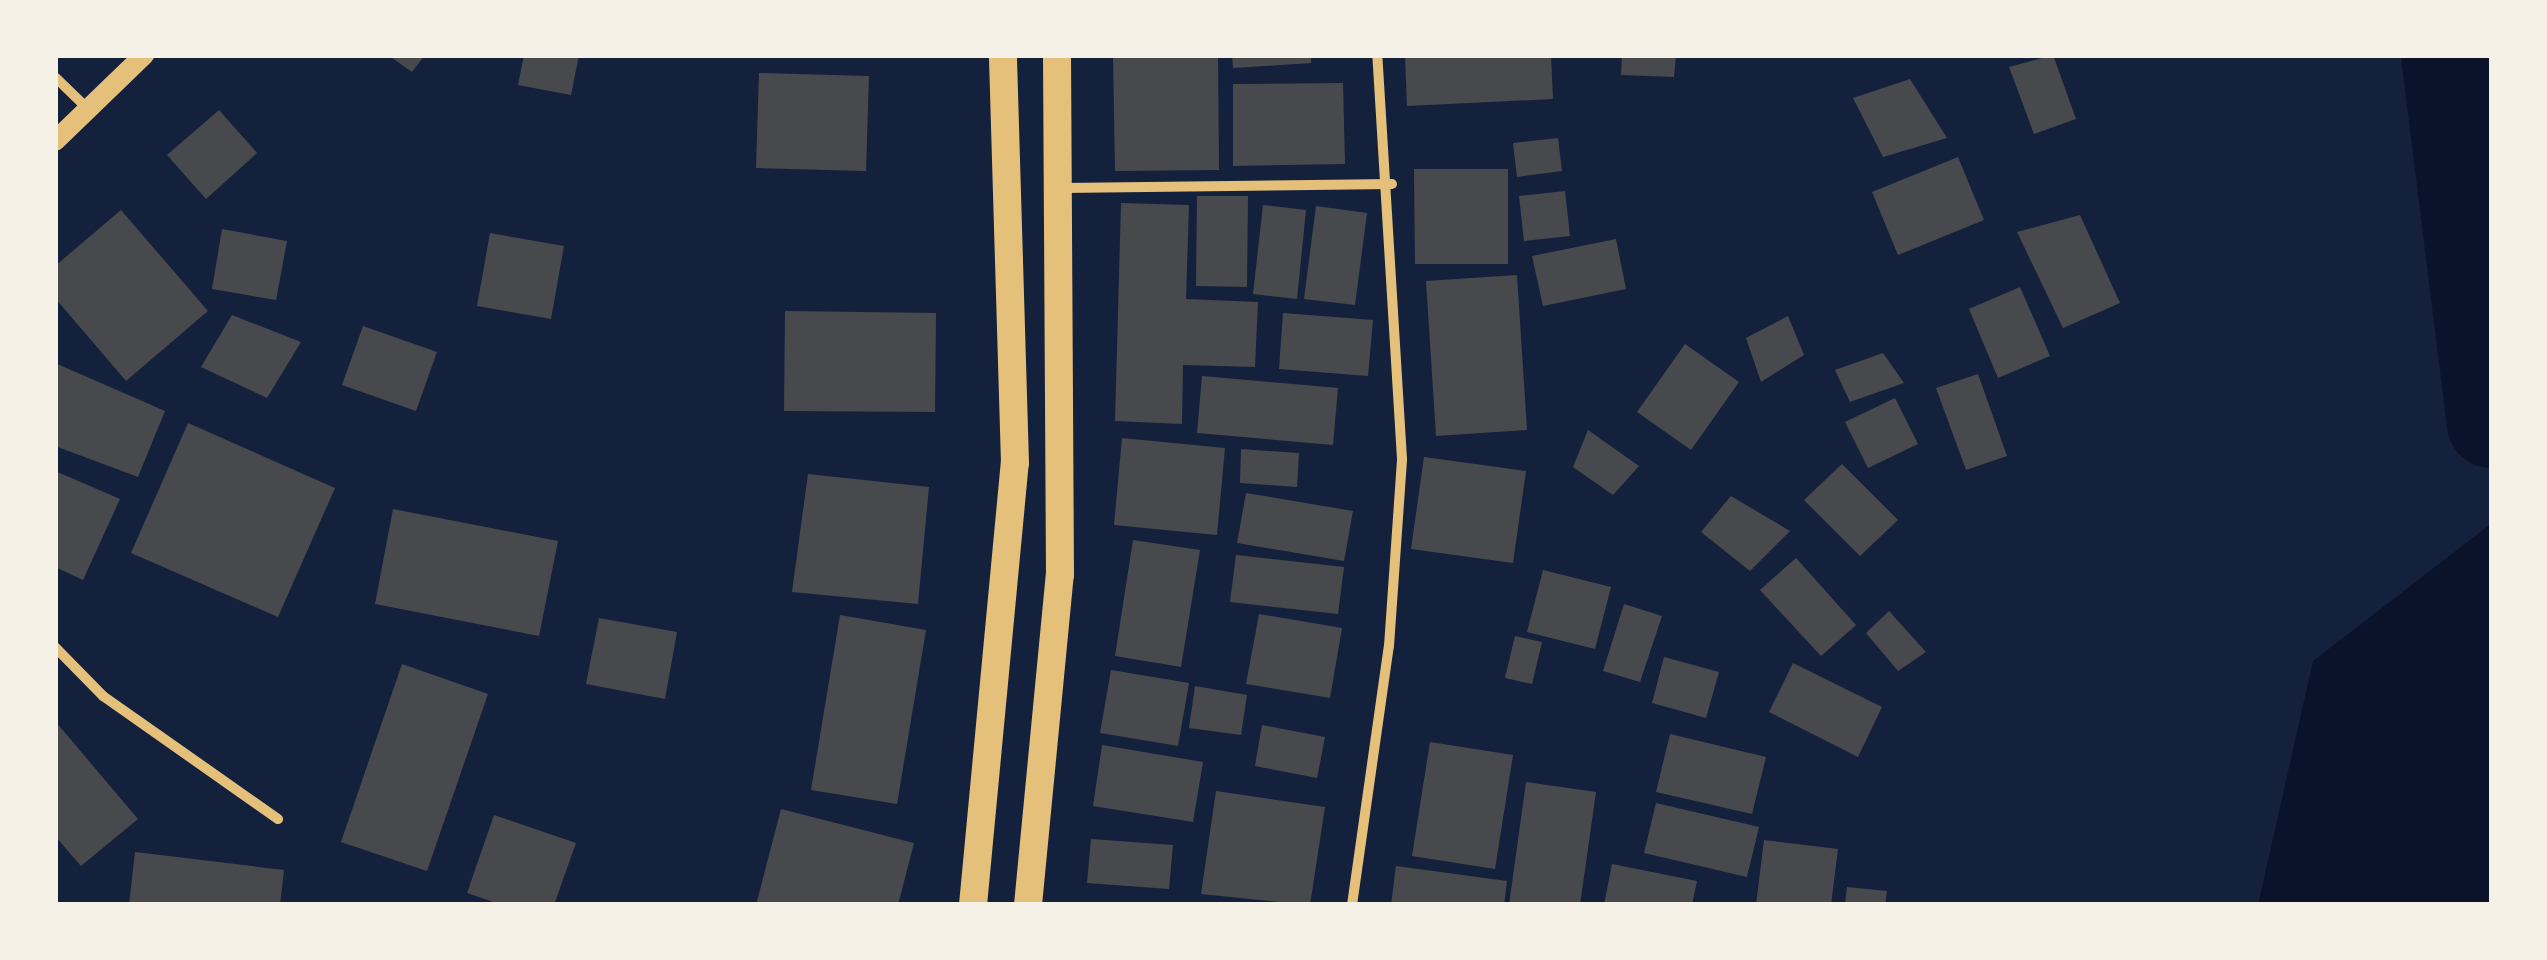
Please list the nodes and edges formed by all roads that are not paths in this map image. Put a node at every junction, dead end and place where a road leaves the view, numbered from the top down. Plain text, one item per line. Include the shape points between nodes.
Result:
1 (144, 55) edge
2 (1003, 55) edge
3 (1057, 55) edge
4 (1376, 55) edge
5 (55, 77) edge
6 (88, 109) junction
7 (55, 141) edge
8 (1392, 184) junction
9 (1063, 188) junction
10 (55, 647) edge
11 (278, 819) dead end
12 (973, 905) edge
13 (1028, 905) edge
14 (1352, 905) edge

1 - 6 main road
2 - 12 highway via 1015,463
3 - 9 highway
4 - 8 street
5 - 6 street
6 - 7 main road
8 - 9 street
8 - 14 street via 1402,459 1389,646
9 - 13 highway via 1060,575
10 - 11 street via 103,696

